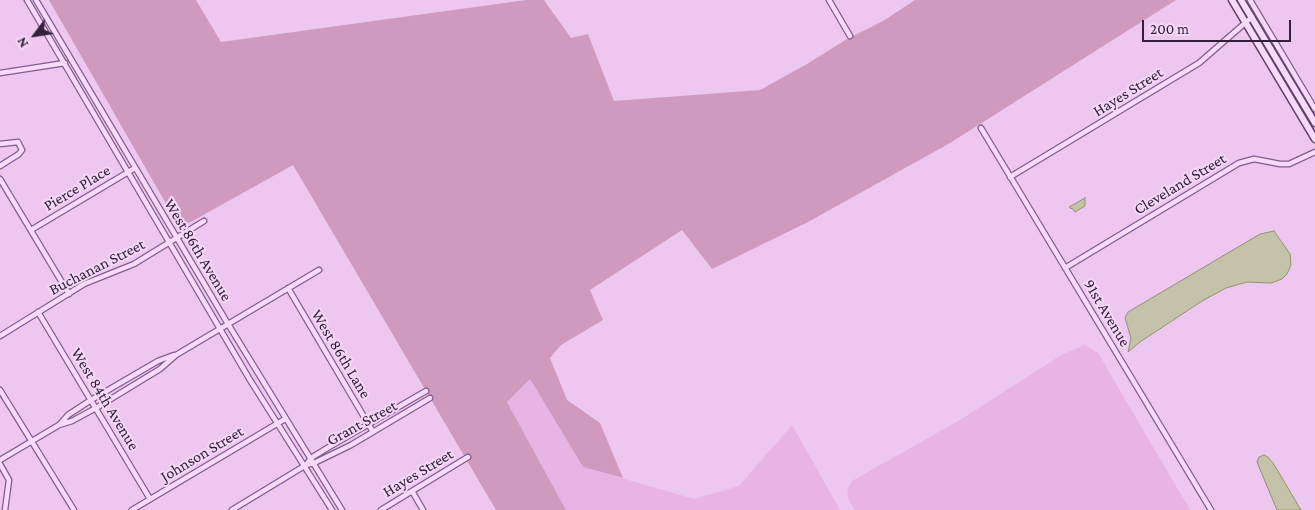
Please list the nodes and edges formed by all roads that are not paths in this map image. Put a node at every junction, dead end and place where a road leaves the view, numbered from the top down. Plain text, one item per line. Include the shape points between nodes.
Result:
1 (27, 0) edge
2 (36, 0) edge
3 (829, 0) edge
4 (1232, 0) edge
5 (1242, 0) edge
6 (1250, 0) edge
7 (1252, 17) junction
8 (1246, 23) junction
9 (850, 36) dead end
10 (72, 62) junction
11 (64, 63) junction
12 (0, 73) edge
13 (1315, 109) edge
14 (1315, 123) edge
15 (981, 128) dead end
16 (1315, 139) edge
17 (0, 144) edge
18 (1315, 152) edge
19 (0, 166) edge
20 (135, 168) junction
21 (128, 172) junction
22 (1010, 177) junction
23 (0, 179) edge
24 (204, 221) dead end
25 (31, 230) junction
26 (177, 238) junction
27 (170, 242) junction
28 (1065, 268) junction
29 (320, 270) dead end
30 (288, 288) junction
31 (69, 294) junction
32 (38, 312) junction
33 (228, 324) junction
34 (220, 328) junction
35 (0, 336) edge
36 (176, 354) junction
37 (0, 390) edge
38 (426, 391) dead end
39 (430, 398) dead end
40 (91, 400) junction
41 (96, 408) junction
42 (285, 419) junction
43 (279, 423) junction
44 (59, 425) junction
45 (369, 425) junction
46 (372, 432) junction
47 (32, 441) junction
48 (468, 457) dead end
49 (311, 458) junction
50 (0, 460) edge
51 (314, 463) junction
52 (0, 464) edge
53 (306, 465) junction
54 (412, 491) junction
55 (150, 499) junction
56 (5, 510) edge
57 (74, 510) edge
58 (132, 510) edge
59 (232, 510) edge
60 (332, 510) edge
61 (342, 510) edge
62 (381, 510) edge
63 (423, 510) edge
64 (1211, 510) edge

1 - 11 street, West 86th Avenue
2 - 10 street, West 86th Avenue
3 - 9 street
4 - 8 street
5 - 7 street
6 - 13 street
7 - 8 street, Hayes Street
7 - 14 street
8 - 16 street
8 - 22 street, Hayes Street via 1199,63
10 - 11 street
10 - 20 street, West 86th Avenue
11 - 12 street
11 - 21 street, West 86th Avenue
15 - 22 street, 91st Avenue
17 - 19 street via 18,142 22,150
18 - 28 street, Cleveland Street via 1289,164 1254,159 1239,163
20 - 21 street, Pierce Place
20 - 26 street, West 86th Avenue
21 - 25 street, Pierce Place
21 - 27 street, West 86th Avenue
22 - 28 street, 91st Avenue
23 - 25 street
24 - 26 street, Buchanan Street
25 - 31 street
26 - 27 street, Buchanan Street
26 - 33 street, West 86th Avenue
27 - 31 street, Buchanan Street via 134,264 91,280
27 - 34 street, West 86th Avenue
28 - 64 street, 91st Avenue
29 - 30 street
30 - 33 street
30 - 45 street, West 86th Lane
31 - 32 street, Buchanan Street
32 - 35 street, Buchanan Street
32 - 40 street, West 84th Avenue
33 - 34 street
33 - 42 street, West 86th Avenue
34 - 36 street
34 - 43 street, West 86th Avenue
36 - 40 street
36 - 41 street via 160,369
37 - 47 street
38 - 45 street, Grant Street
39 - 46 street, Grant Street
40 - 41 street, West 84th Avenue
40 - 44 street
41 - 44 street
41 - 55 street, West 84th Avenue
42 - 43 street, Johnson Street
42 - 49 street, West 86th Avenue
43 - 53 street, West 86th Avenue
43 - 55 street, Johnson Street
44 - 47 street
45 - 46 street, West 86th Lane
45 - 49 street, Grant Street
46 - 51 street, Grant Street
47 - 50 street
47 - 57 street
48 - 54 street, Hayes Street
49 - 51 street, West 86th Avenue
49 - 53 street, Grant Street
51 - 53 street, Grant Street
51 - 61 street, West 86th Avenue
52 - 56 street via 9,480
53 - 59 street, Grant Street
53 - 60 street, West 86th Avenue
54 - 62 street, Hayes Street
54 - 63 street
55 - 58 street, Johnson Street

